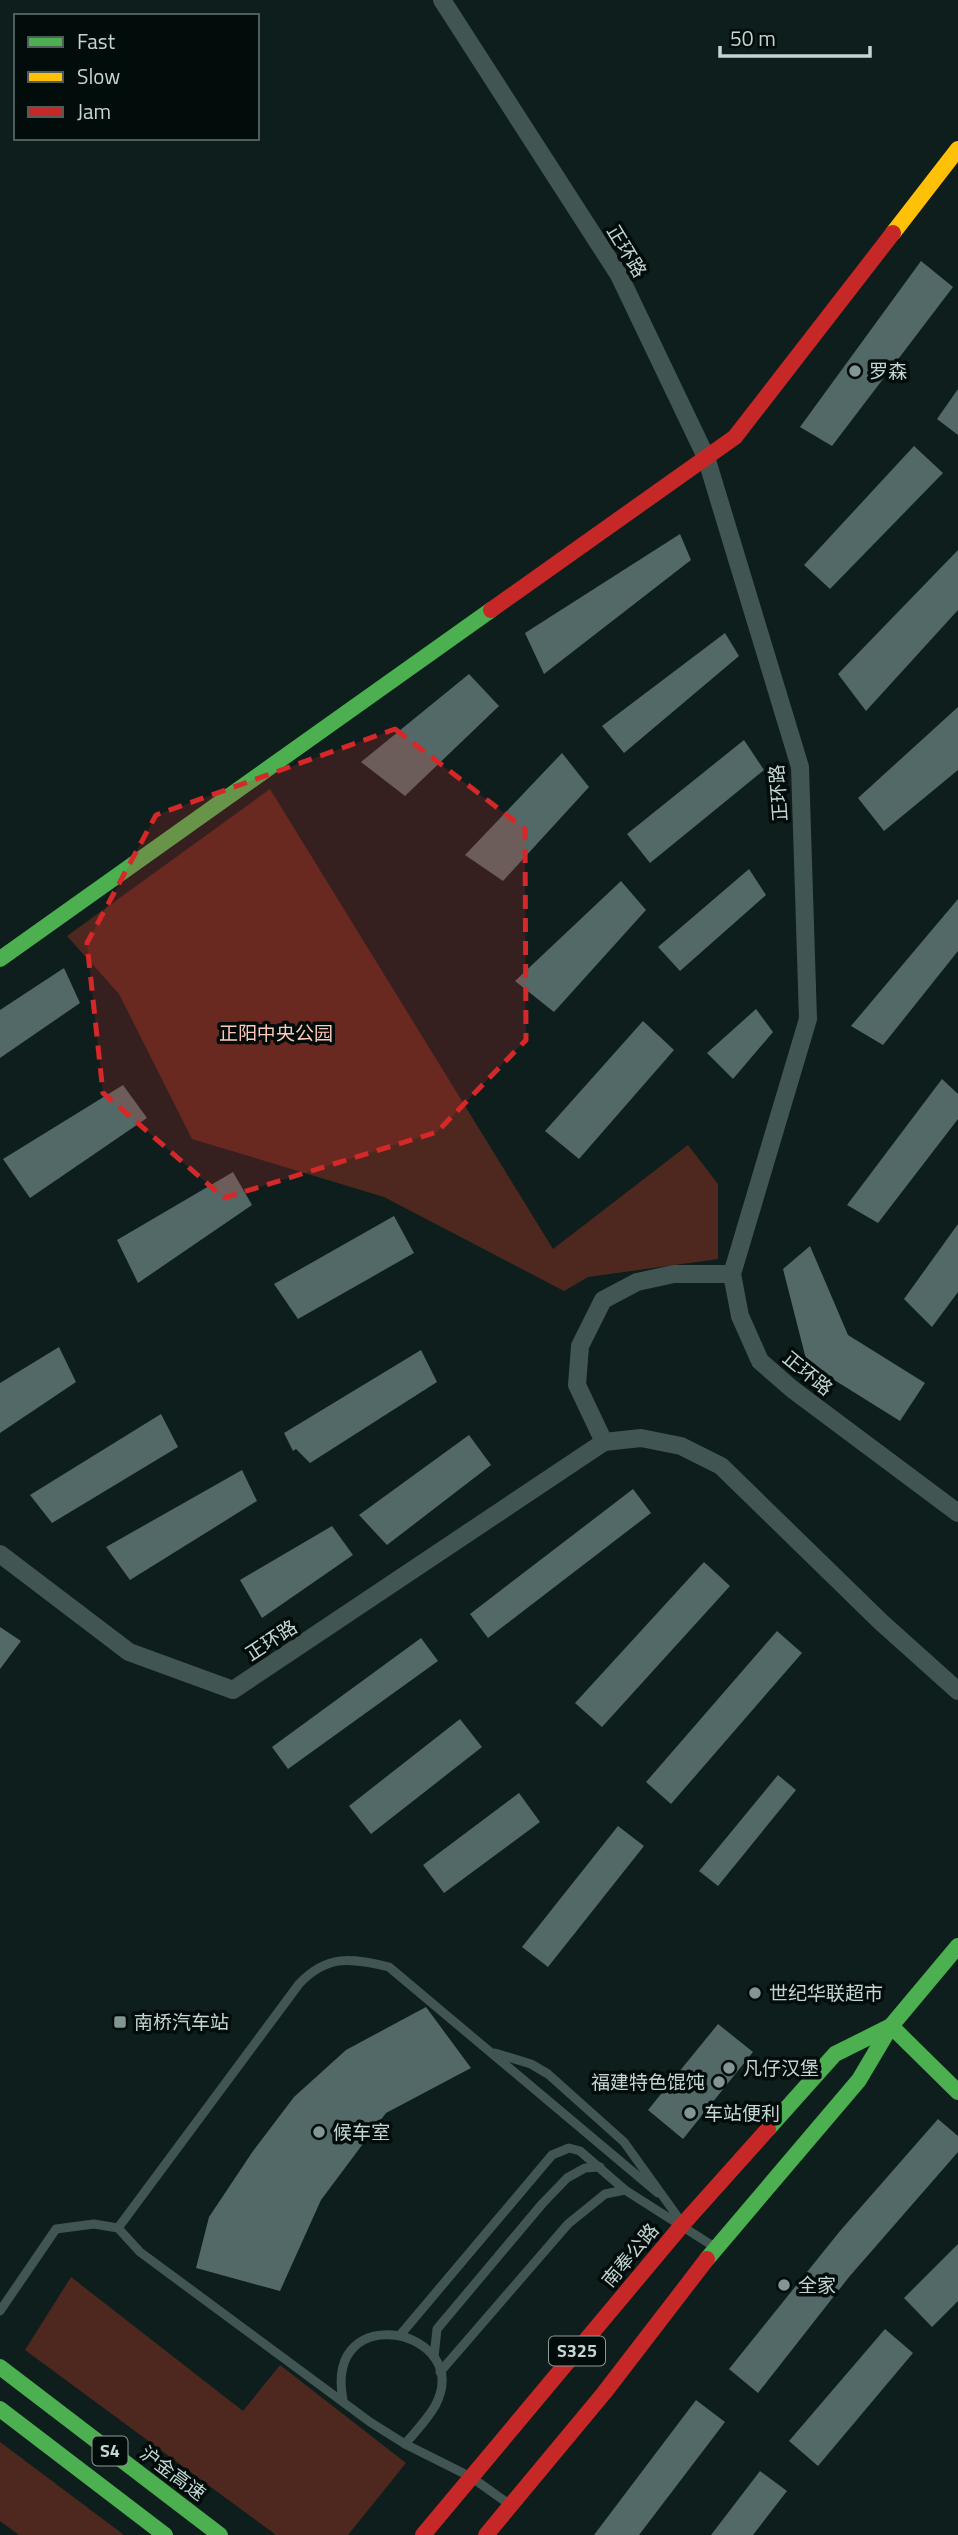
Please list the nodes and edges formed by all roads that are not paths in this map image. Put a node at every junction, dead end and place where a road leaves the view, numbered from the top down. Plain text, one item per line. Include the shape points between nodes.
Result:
1 (442, 0) edge
2 (958, 149) edge
3 (706, 457) junction
4 (0, 959) edge
5 (732, 1274) junction
6 (604, 1442) junction
7 (958, 1513) edge
8 (0, 1554) edge
9 (958, 1692) edge
10 (958, 1946) edge
11 (891, 2026) junction
12 (489, 2052) junction
13 (958, 2092) edge
14 (600, 2167) junction
15 (625, 2190) junction
16 (658, 2193) junction
17 (683, 2224) junction
18 (118, 2228) junction
19 (716, 2248) junction
20 (0, 2311) edge
21 (401, 2334) junction
22 (434, 2357) junction
23 (0, 2367) edge
24 (440, 2372) junction
25 (0, 2385) edge
26 (343, 2400) junction
27 (0, 2409) edge
28 (405, 2444) junction
29 (471, 2477) junction
30 (512, 2506) junction
31 (165, 2535) edge
32 (196, 2535) edge
33 (220, 2535) edge
34 (423, 2535) edge
35 (486, 2535) edge

1 - 3 street, 正环路 via 619,275
2 - 3 main road via 735,437
3 - 4 main road
3 - 5 street, 正环路 via 801,779 808,1019
5 - 6 street via 674,1273 636,1282 603,1300 580,1346 577,1385
5 - 7 street, 正环路 via 740,1316 760,1361
6 - 8 street, 正环路 via 233,1690 129,1652
6 - 9 street, 正环路 via 641,1438 681,1447 721,1466
10 - 11 main road, 南奉公路 / S325
11 - 13 main road
11 - 17 main road, 南奉公路 / S325 via 835,2054
11 - 19 main road, 南奉公路 / S325 via 859,2080
12 - 16 lane
12 - 16 lane via 548,2074 624,2142
12 - 18 lane via 388,1967 359,1959 325,1962 307,1974 283,2004
14 - 15 lane
14 - 21 lane via 569,2148 552,2155
14 - 22 lane via 585,2168 568,2178 542,2204 437,2329
15 - 17 lane
15 - 24 lane via 605,2194 568,2224
16 - 17 lane
17 - 19 lane
17 - 29 main road, 南奉公路 / S325
18 - 20 lane via 94,2224 56,2229
18 - 26 lane via 140,2252
19 - 30 main road, 南奉公路 / S325
21 - 22 lane via 423,2345
21 - 26 lane via 378,2334 351,2352 342,2367
22 - 24 lane
23 - 33 main road, 沪金高速 / S4
24 - 28 lane via 436,2404
25 - 32 main road
26 - 28 lane
27 - 31 main road, S4
28 - 29 lane
29 - 30 lane
29 - 34 main road, 南奉公路 / S325
30 - 35 main road, 南奉公路 / S325

